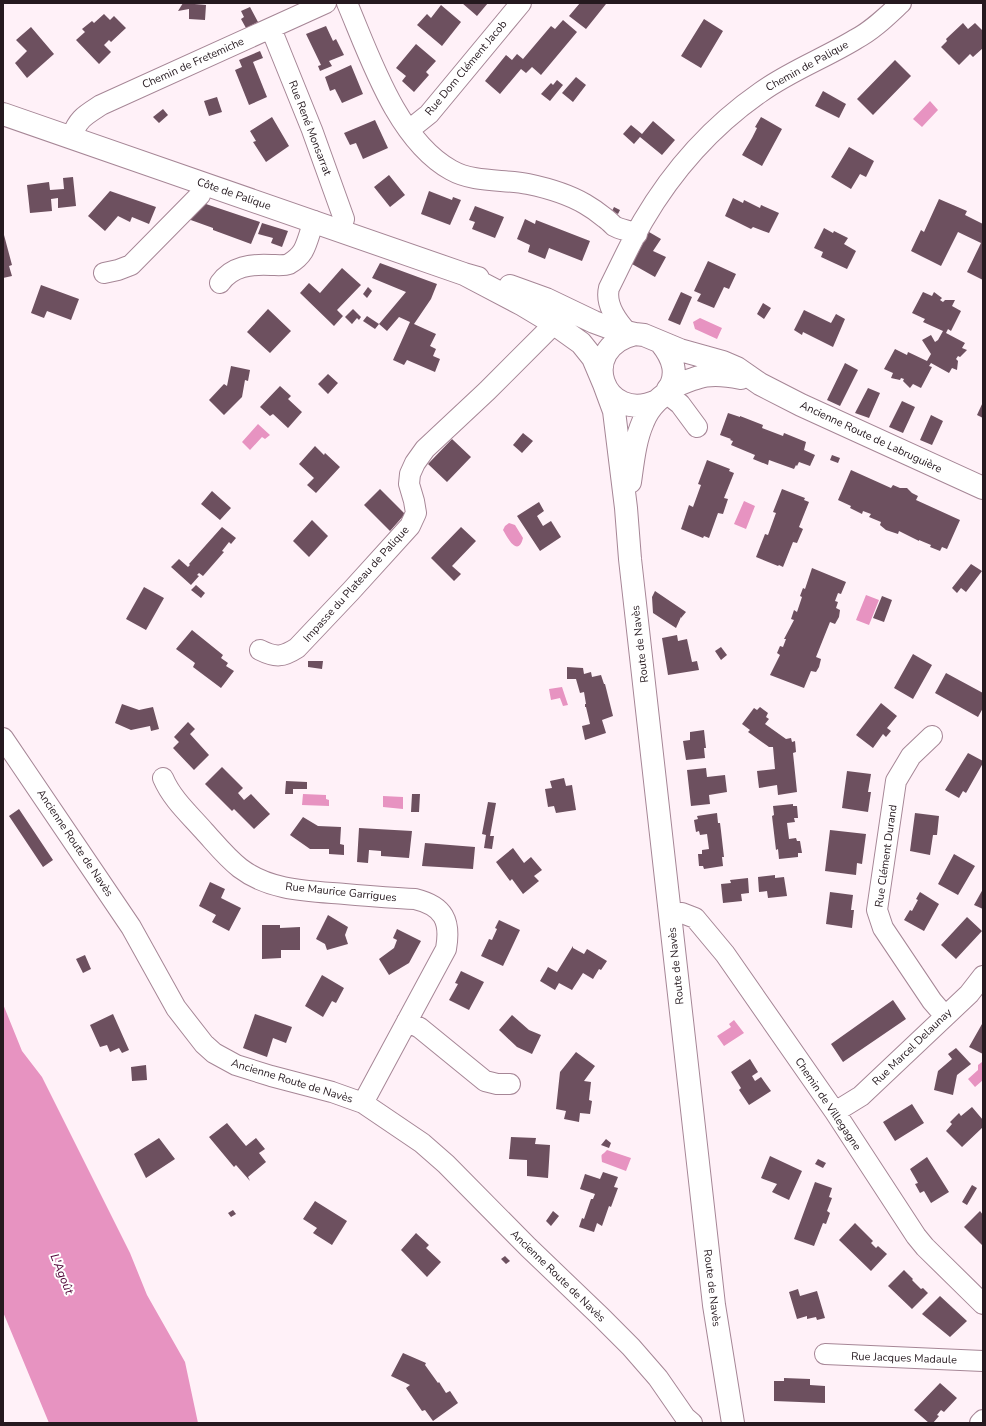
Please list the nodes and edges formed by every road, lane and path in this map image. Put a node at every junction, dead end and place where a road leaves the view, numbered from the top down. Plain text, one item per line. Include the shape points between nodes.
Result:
1 (326, 3) edge
2 (347, 3) edge
3 (521, 3) edge
4 (901, 3) edge
5 (265, 31) junction
6 (3, 114) edge
7 (74, 130) junction
8 (409, 130) junction
9 (204, 184) junction
10 (314, 221) junction
11 (342, 224) junction
12 (637, 234) junction
13 (104, 273) dead end
14 (464, 274) junction
15 (220, 283) dead end
16 (553, 323) junction
17 (631, 333) junction
18 (661, 343) junction
19 (604, 384) junction
20 (760, 384) junction
21 (664, 394) junction
22 (697, 427) dead end
23 (983, 488) edge
24 (626, 508) junction
25 (260, 650) dead end
26 (932, 736) dead end
27 (3, 738) edge
28 (163, 778) dead end
29 (671, 914) junction
30 (983, 976) edge
31 (945, 1016) junction
32 (407, 1021) junction
33 (510, 1084) dead end
34 (363, 1103) junction
35 (836, 1112) junction
36 (983, 1304) edge
37 (825, 1354) dead end
38 (983, 1361) edge
39 (983, 1420) edge
40 (692, 1423) edge
41 (733, 1423) edge
42 (980, 1423) edge

1 - 5 street, Chemin de Fretemiche
2 - 8 street via 388,97
3 - 8 street, Rue Dom Clément Jacob via 429,114
4 - 12 street, Chemin de Palique via 857,39 779,80 734,113 708,136 679,168
5 - 7 street, Chemin de Fretemiche via 112,100 87,114
5 - 11 street, Rue René Monsarrat via 274,36 312,130
6 - 7 main road, Côte de Palique
7 - 9 main road, Côte de Palique
8 - 12 street via 424,149 452,170 467,176 528,184 563,195 584,204 616,227
9 - 10 main road, Côte de Palique
9 - 13 street via 200,195 131,265
10 - 11 main road, Côte de Palique
10 - 15 street via 303,250 289,264 242,267 233,270
11 - 14 main road, Côte de Palique
12 - 17 street, Chemin de Palique via 608,293 616,318
14 - 16 main road
14 - 17 main road via 509,285 594,322
16 - 19 main road via 581,343 593,358
16 - 25 street, Impasse du Plateau de Palique via 487,391 425,449 410,474 409,484 416,513 410,526 394,544 297,648 279,656
17 - 18 main road via 654,338
17 - 19 main road via 615,342 607,351 603,361
18 - 20 main road via 737,368
18 - 21 main road via 669,352 673,364 673,377
19 - 21 main road via 617,400 627,405 648,405
19 - 24 main road via 614,411
20 - 21 main road via 721,374 709,374 697,377
20 - 23 main road, Ancienne Route de Labruguière
21 - 22 street via 680,404
21 - 24 main road via 646,416 640,432 633,457
24 - 29 main road, Route de Navès
26 - 31 street, Rue Clément Durand via 911,756 896,781 877,910 883,928
27 - 34 street, Ancienne Route de Navès via 132,928 176,1008 196,1036 214,1053 236,1065
28 - 32 street, Rue Maurice Garrigues via 174,799 229,858 255,877 287,888 306,891 415,899 434,906 442,913 448,935 446,949
29 - 35 street, Chemin de Villegagne via 688,914 710,935
29 - 41 main road, Route de Navès via 714,1305
30 - 31 street, Rue Marcel Delaunay via 969,994
31 - 35 street, Rue Marcel Delaunay via 861,1096
32 - 33 street via 420,1028 485,1081
32 - 34 street, Rue Maurice Garrigues
34 - 40 street, Ancienne Route de Navès via 422,1143 446,1164 631,1347
35 - 36 street, Chemin de Villegagne via 916,1236
37 - 38 street, Rue Jacques Madaule
39 - 42 street

